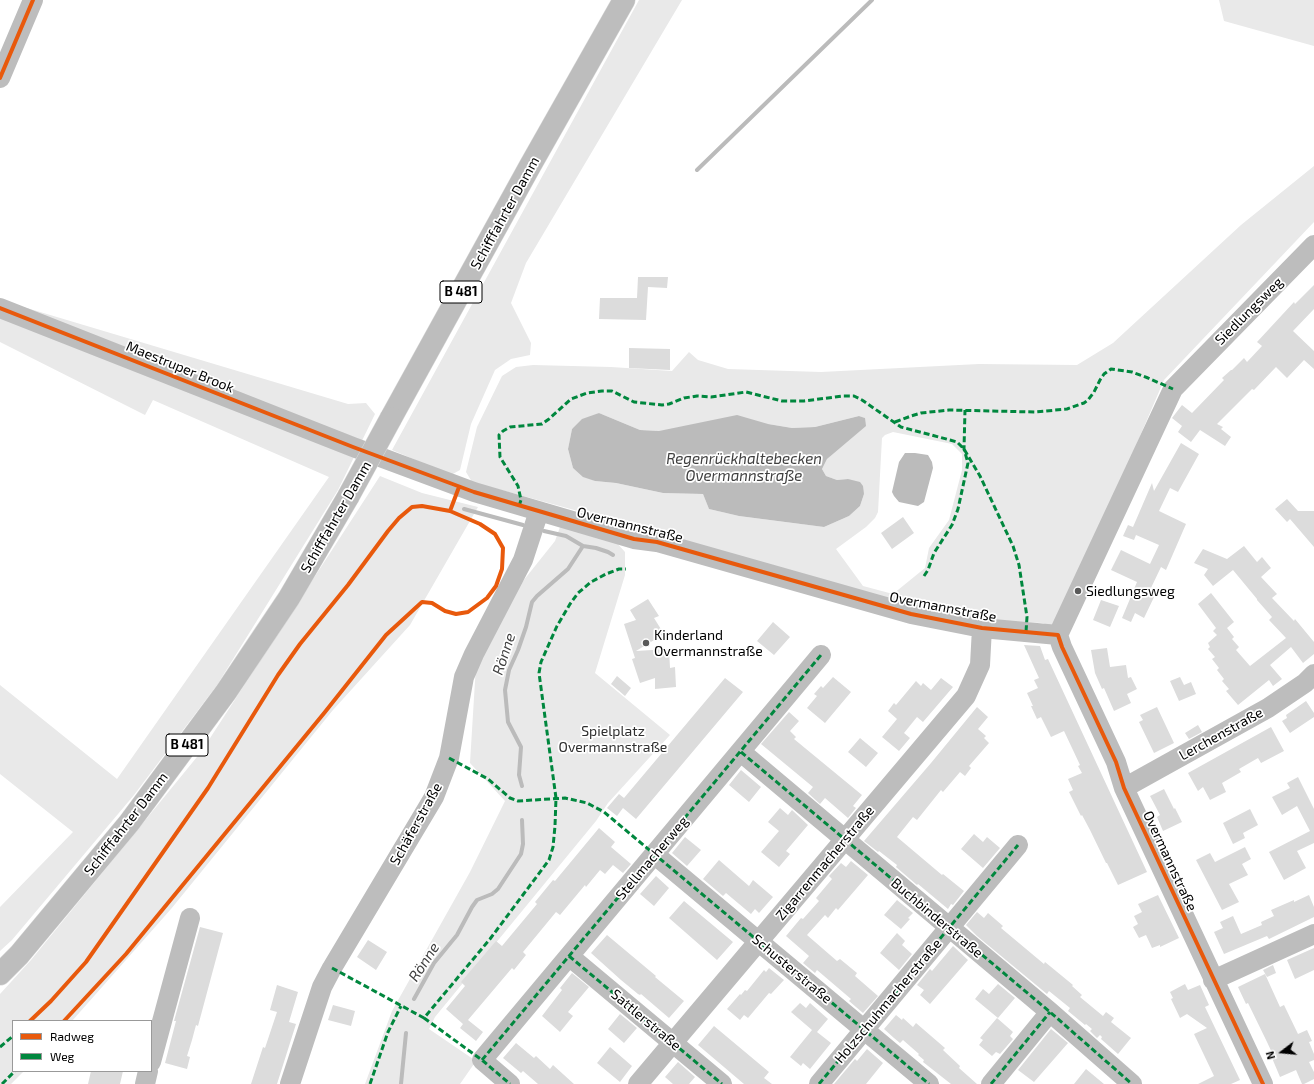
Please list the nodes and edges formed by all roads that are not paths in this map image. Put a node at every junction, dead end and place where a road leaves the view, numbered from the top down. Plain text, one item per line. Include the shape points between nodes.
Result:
1 (33, 0) edge
2 (624, 0) edge
3 (0, 78) edge
4 (1314, 245) edge
5 (0, 308) edge
6 (353, 447) joint
7 (539, 511) junction
8 (982, 628) junction
9 (1058, 635) junction
10 (821, 655) dead end
11 (1314, 674) edge
12 (741, 752) junction
13 (1124, 788) junction
14 (844, 840) junction
15 (1018, 845) dead end
16 (654, 854) junction
17 (190, 918) dead end
18 (948, 928) junction
19 (1314, 934) edge
20 (759, 941) junction
21 (569, 956) junction
22 (0, 974) edge
23 (1214, 980) junction
24 (1050, 1012) junction
25 (864, 1029) junction
26 (674, 1043) junction
27 (152, 1058) edge
28 (148, 1072) edge
29 (145, 1084) edge
30 (290, 1084) edge
31 (510, 1084) edge
32 (638, 1084) edge
33 (722, 1084) edge
34 (819, 1084) edge
35 (929, 1084) edge
36 (991, 1084) edge
37 (1132, 1084) edge
38 (1263, 1084) edge

1 - 3 street
2 - 22 main road, Schifffahrter Damm / B 481, bridge via 348,497 289,598 226,692 129,823 19,955
4 - 9 street, Siedlungsweg via 1173,389
5 - 6 street, Maestruper Brook
6 - 7 street, Overmannstraße via 474,492
7 - 8 street, Overmannstraße via 911,614
7 - 30 street, Schäferstraße via 523,560 464,677 449,758 434,797 332,968 322,988
8 - 9 street, Overmannstraße
8 - 14 street, Zigarrenmacherstraße via 980,665 966,696
9 - 13 street, Overmannstraße via 1116,762
10 - 12 street, Stellmacherweg
11 - 13 street, Lerchenstraße via 1268,708
12 - 14 street, Buchbinderstraße
12 - 16 street, Stellmacherweg
13 - 23 street, Overmannstraße
14 - 18 street, Buchbinderstraße
14 - 20 street, Zigarrenmacherstraße
15 - 18 street, Holzschuhmacherstraße
16 - 20 street, Schusterstraße
16 - 21 street, Stellmacherweg
17 - 27 street
18 - 24 street, Buchbinderstraße
18 - 25 street, Holzschuhmacherstraße
19 - 23 street
20 - 25 street, Schusterstraße
20 - 26 street, Zigarrenmacherstraße
21 - 26 street, Sattlerstraße
21 - 31 street, Stellmacherweg via 482,1060
23 - 38 street, Overmannstraße
24 - 36 street
24 - 37 street, Buchbinderstraße
25 - 34 street, Holzschuhmacherstraße
25 - 35 street, Schusterstraße
26 - 32 street, Zigarrenmacherstraße
26 - 33 street, Sattlerstraße
28 - 29 street

